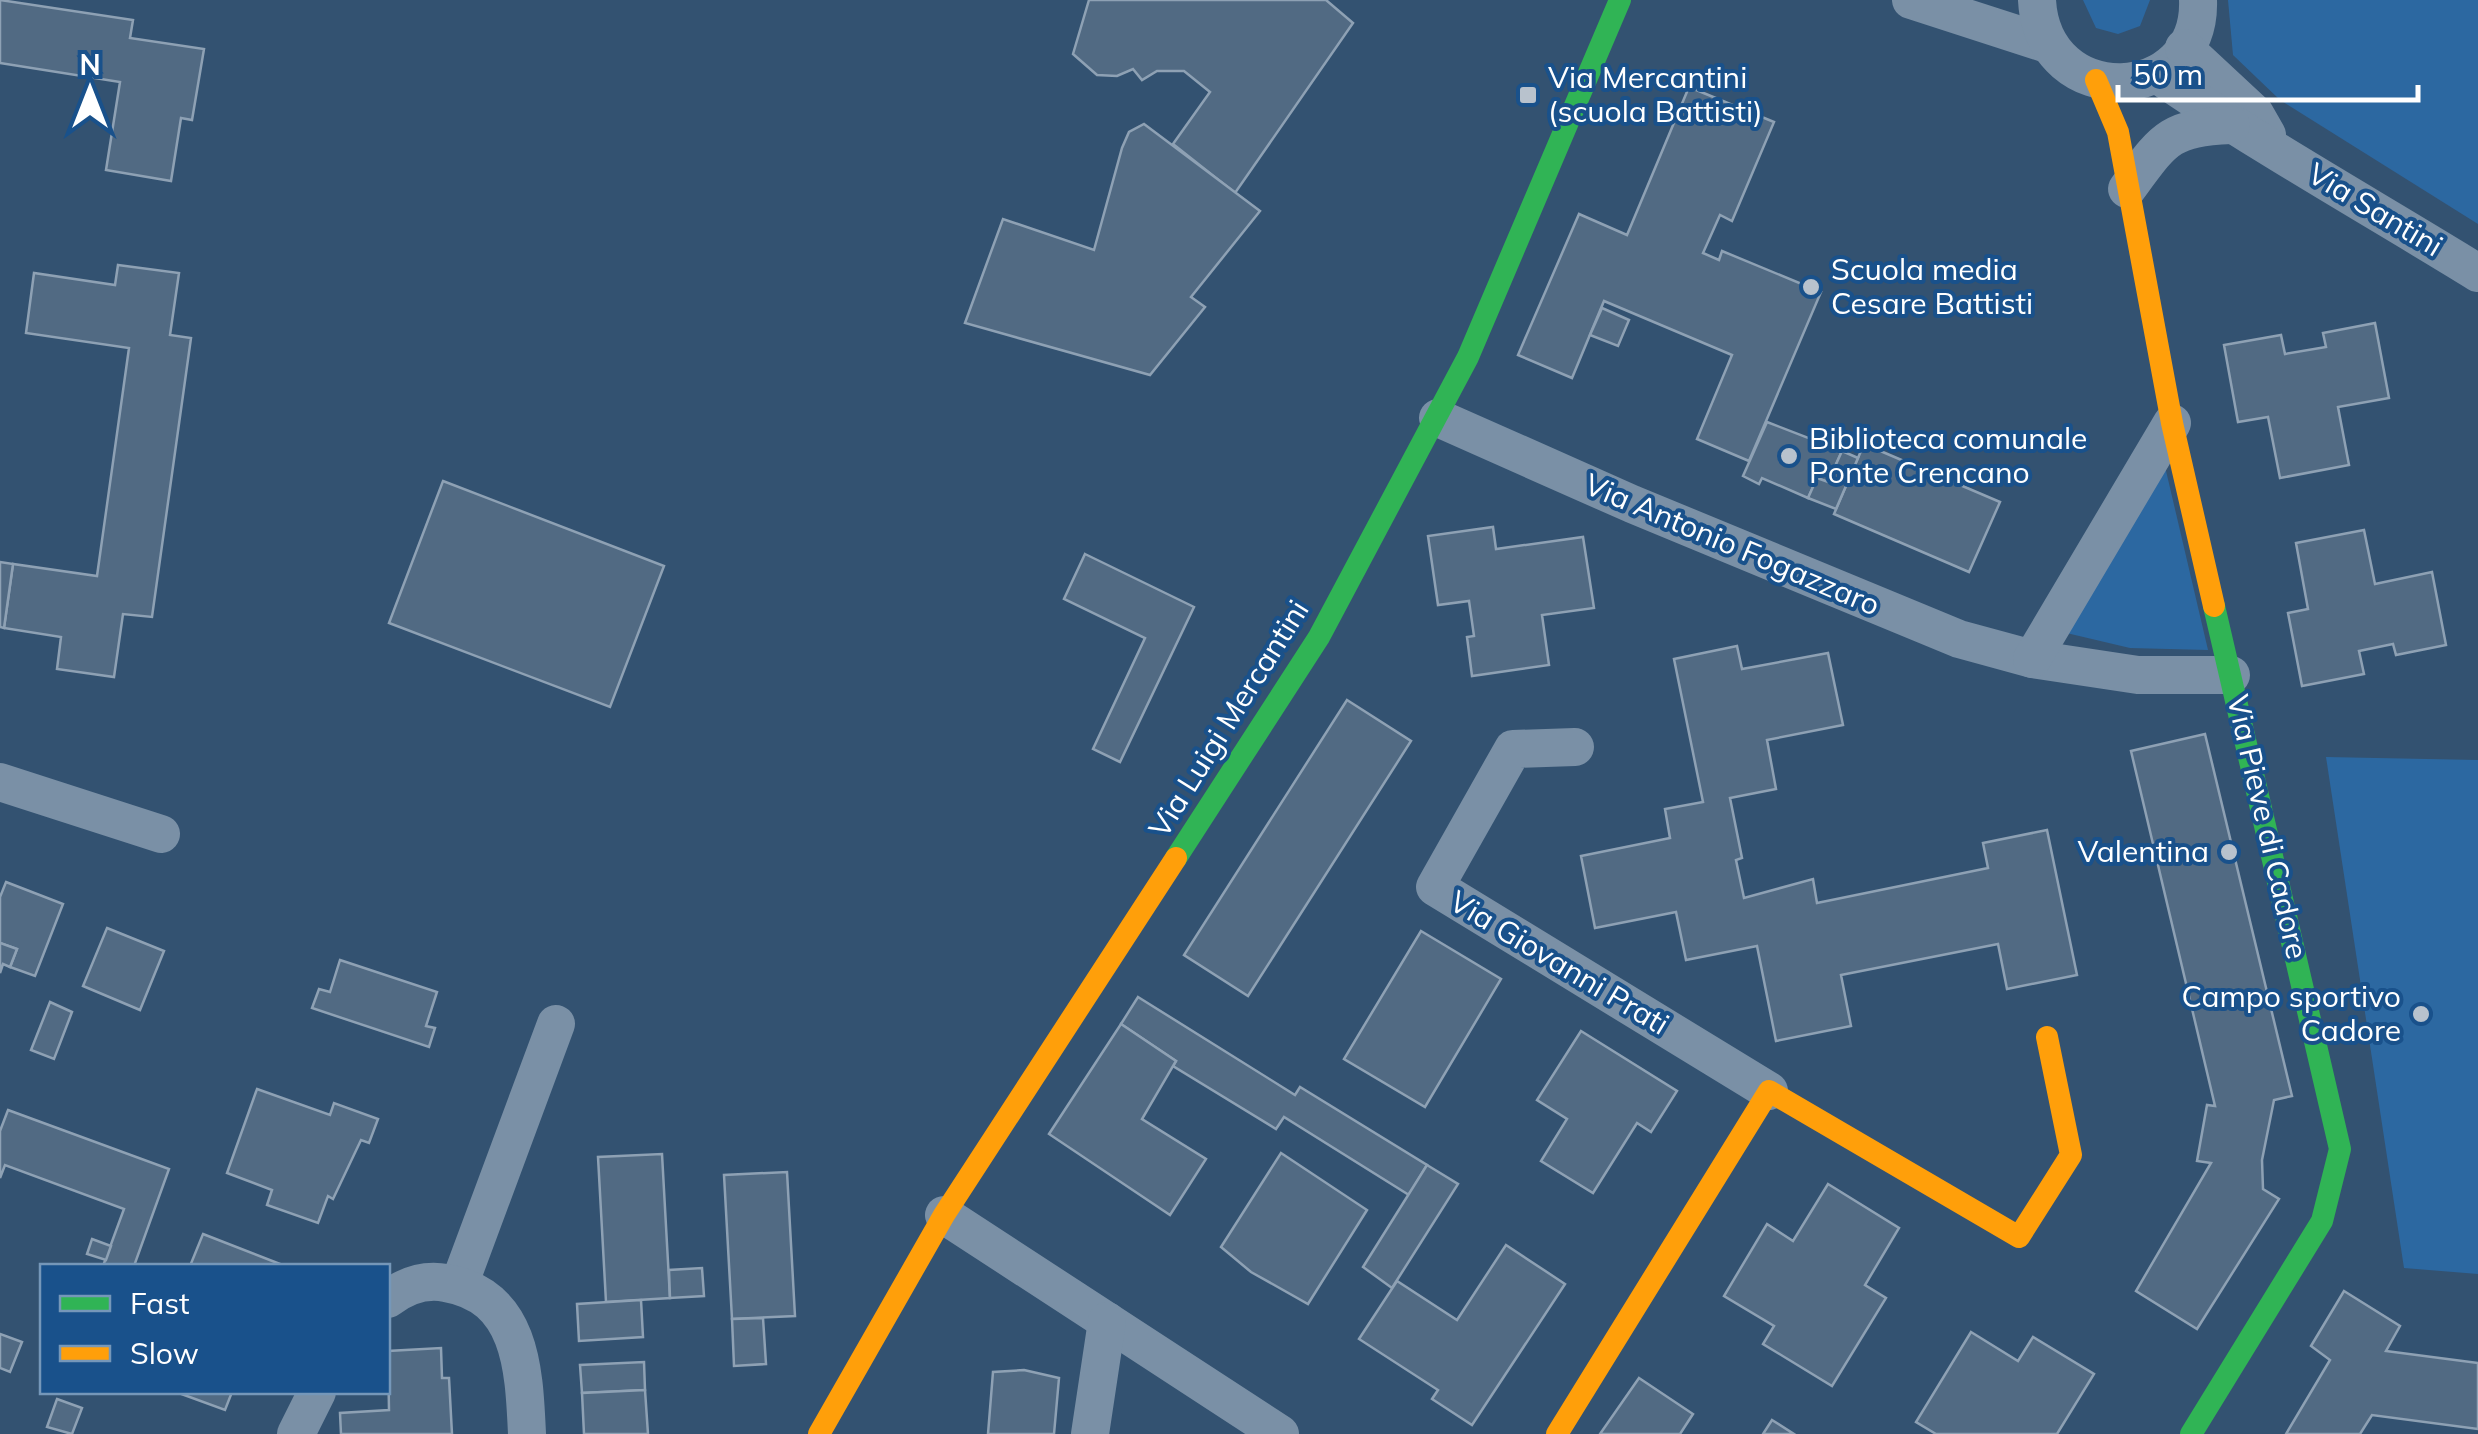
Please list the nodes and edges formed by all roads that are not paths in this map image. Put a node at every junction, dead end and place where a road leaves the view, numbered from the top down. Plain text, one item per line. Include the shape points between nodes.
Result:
1 (1620, 0) edge
2 (1910, 0) edge
3 (1996, 0) edge
4 (2036, 0) edge
5 (2198, 0) edge
6 (1952, 13) junction
7 (2047, 44) junction
8 (2159, 68) junction
9 (2096, 80) junction
10 (2231, 125) junction
11 (2118, 132) junction
12 (2274, 146) junction
13 (2127, 188) junction
14 (2478, 272) edge
15 (1438, 418) junction
16 (2172, 423) junction
17 (2032, 658) junction
18 (2231, 675) junction
19 (1575, 748) dead end
20 (0, 782) edge
21 (162, 834) dead end
22 (556, 1024) dead end
23 (2047, 1036) dead end
24 (1769, 1091) junction
25 (944, 1216) junction
26 (459, 1285) junction
27 (390, 1297) edge
28 (1107, 1321) junction
29 (316, 1394) edge
30 (296, 1434) edge
31 (527, 1434) edge
32 (819, 1434) edge
33 (1090, 1434) edge
34 (1280, 1434) edge
35 (1558, 1434) edge
36 (2191, 1434) edge

1 - 15 street, Via Luigi Mercantini
2 - 6 street
3 - 6 street
4 - 7 street
5 - 8 street via 2199,13
6 - 7 street
7 - 9 street via 2064,64
8 - 9 street
8 - 10 street, Via Santini
8 - 11 street, Via Pieve di Cadore
8 - 12 street, Via Santini via 2255,114
9 - 11 street, Via Pieve di Cadore
10 - 12 street, Via Santini
10 - 13 street via 2188,127 2160,144
11 - 13 street, Via Pieve di Cadore
12 - 14 street, Via Santini
13 - 16 street, Via Pieve di Cadore
15 - 17 street, Via Antonio Fogazzaro via 1941,631
15 - 25 street, Via Luigi Mercantini via 1319,637
16 - 17 street
16 - 18 street, Via Pieve di Cadore
17 - 18 street, Via Antonio Fogazzaro via 2138,675
18 - 36 street, Via Pieve di Cadore via 2340,1149 2322,1222
19 - 24 street, Via Giovanni Prati via 1513,749 1435,887
20 - 21 street
22 - 26 street
23 - 24 street, Via Giovanni Prati via 2071,1155 2019,1238
24 - 35 street
25 - 28 street
25 - 32 street, Via Luigi Mercantini
26 - 27 street via 432,1280
26 - 31 street via 504,1312 525,1382
28 - 33 street
28 - 34 street
29 - 30 street

